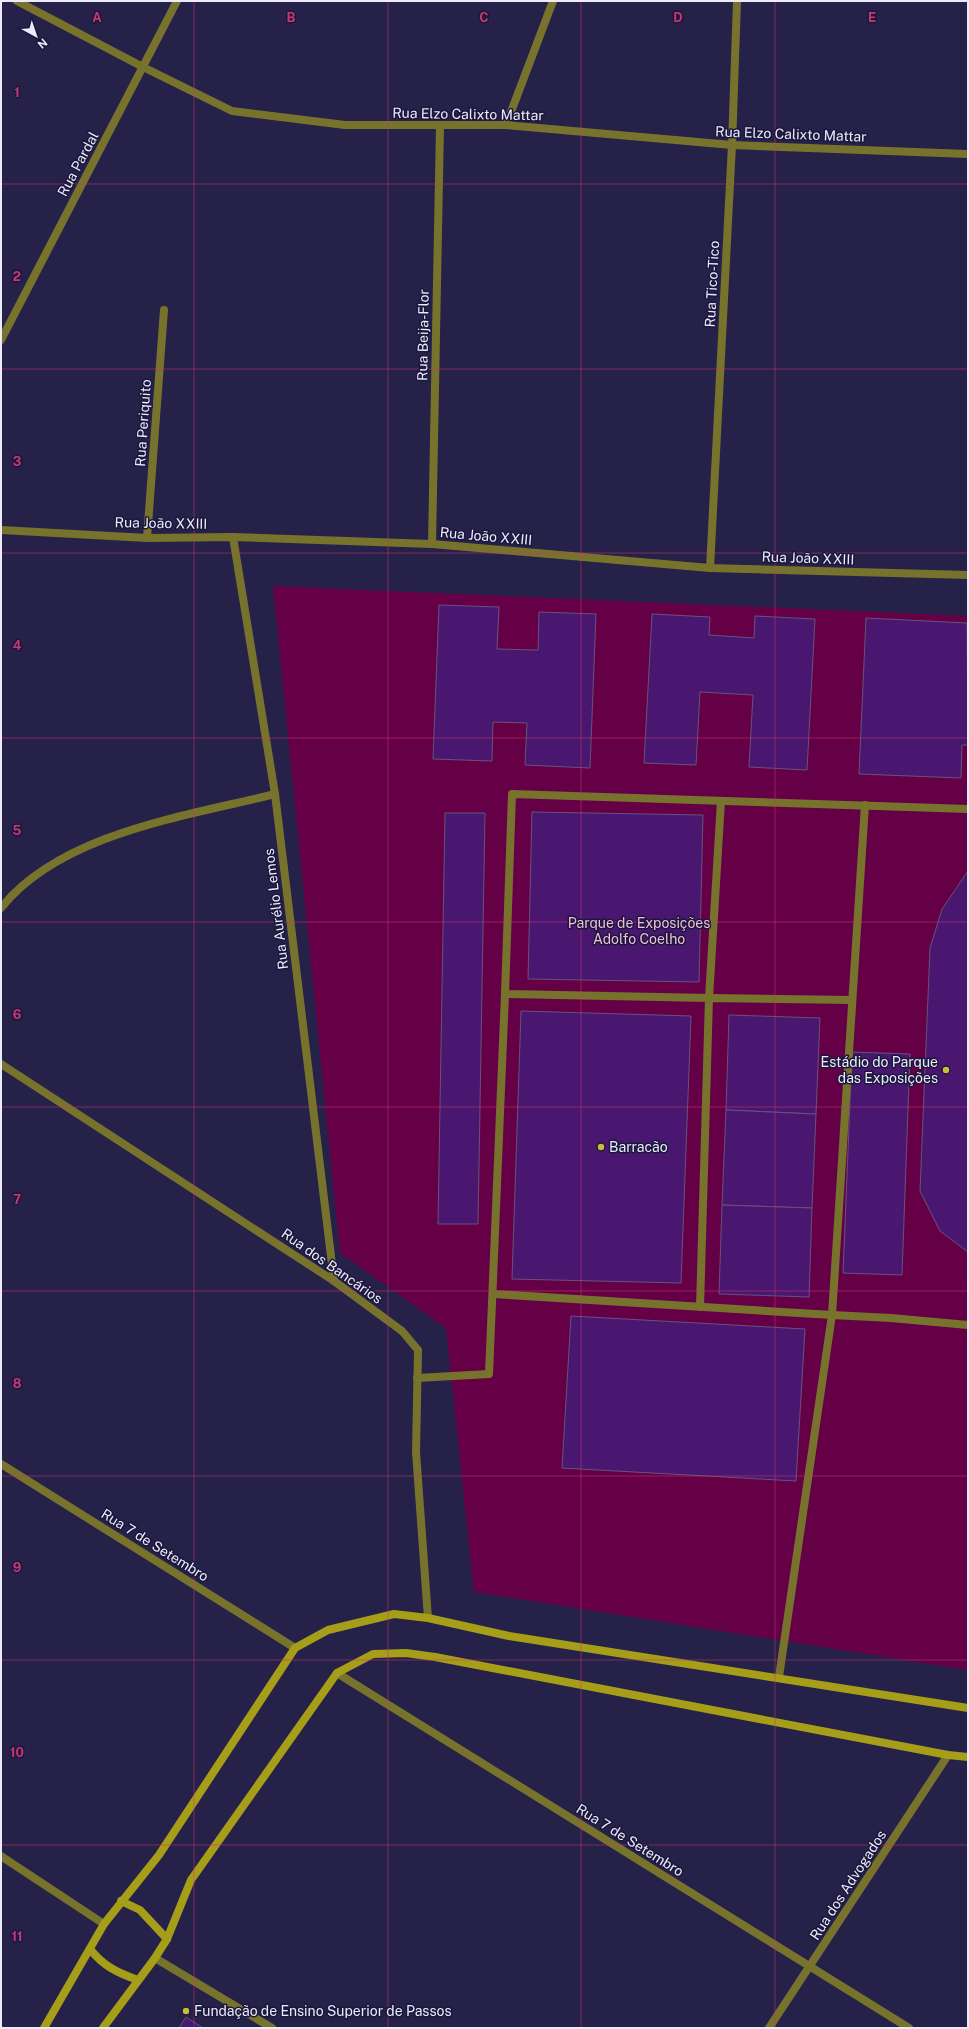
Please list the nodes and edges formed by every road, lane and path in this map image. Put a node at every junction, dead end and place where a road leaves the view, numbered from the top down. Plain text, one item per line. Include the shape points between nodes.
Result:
1 (17, 1) edge
2 (177, 1) edge
3 (554, 1) edge
4 (737, 1) edge
5 (143, 67) junction
6 (506, 125) junction
7 (440, 126) junction
8 (732, 145) junction
9 (968, 154) edge
10 (164, 310) dead end
11 (1, 340) edge
12 (1, 530) edge
13 (233, 537) junction
14 (147, 538) junction
15 (432, 544) junction
16 (710, 568) junction
17 (968, 575) edge
18 (275, 794) junction
19 (721, 801) junction
20 (865, 805) junction
21 (968, 809) edge
22 (1, 908) edge
23 (505, 994) junction
24 (710, 998) junction
25 (852, 1000) junction
26 (1, 1064) edge
27 (334, 1281) junction
28 (494, 1294) junction
29 (700, 1307) junction
30 (832, 1315) junction
31 (968, 1325) edge
32 (417, 1378) junction
33 (1, 1464) edge
34 (428, 1618) junction
35 (295, 1648) junction
36 (337, 1673) junction
37 (779, 1677) junction
38 (968, 1708) edge
39 (948, 1755) junction
40 (968, 1757) edge
41 (1, 1856) edge
42 (121, 1901) junction
43 (104, 1924) junction
44 (167, 1939) junction
45 (90, 1949) junction
46 (155, 1958) junction
47 (810, 1968) junction
48 (138, 1980) junction
49 (44, 2028) edge
50 (102, 2028) edge
51 (272, 2028) edge
52 (769, 2028) edge
53 (909, 2028) edge

1 - 5 street, Rua Elzo Calixto Mattar
2 - 5 street, Rua Pardal
3 - 6 street
4 - 8 street, Rua Tico-Tico
5 - 7 street, Rua Elzo Calixto Mattar via 232,111 345,125
5 - 11 street, Rua Pardal
6 - 7 street, Rua Elzo Calixto Mattar
6 - 8 street, Rua Elzo Calixto Mattar
7 - 15 street, Rua Beija-Flor
8 - 9 street, Rua Elzo Calixto Mattar
8 - 16 street, Rua Tico-Tico
10 - 14 street, Rua Periquito
12 - 14 street, Rua João XXIII
13 - 14 street, Rua João XXIII
13 - 15 street, Rua João XXIII
13 - 18 street, Rua Aurélio Lemos
15 - 16 street, Rua João XXIII
16 - 17 street, Rua João XXIII
18 - 22 street via 108,837 70,854 29,879
18 - 27 street, Rua Aurélio Lemos
19 - 20 street
19 - 23 street via 512,794
19 - 24 street
20 - 21 street
20 - 25 street
23 - 24 street
23 - 28 street
24 - 25 street
24 - 29 street
25 - 30 street
26 - 27 street, Rua dos Bancários
27 - 32 street, Rua dos Bancários via 402,1331 418,1350
28 - 29 street
28 - 32 street via 489,1374
29 - 30 street
30 - 31 street
30 - 37 street
32 - 34 street, Rua dos Bancários via 416,1452
33 - 35 street, Rua 7 de Setembro
34 - 35 main road via 394,1614 363,1620 328,1630
34 - 37 main road via 509,1636
35 - 42 main road via 159,1855
36 - 39 main road via 373,1654 406,1653
36 - 44 main road via 192,1880
36 - 47 street, Rua 7 de Setembro
37 - 38 main road
39 - 40 main road
39 - 47 street, Rua dos Advogados
41 - 43 street
42 - 43 main road
42 - 44 main road via 140,1910
43 - 45 main road
44 - 46 main road
45 - 48 main road via 105,1965
45 - 49 main road
46 - 48 main road
46 - 51 street
47 - 52 street, Rua dos Advogados
47 - 53 street, Rua 7 de Setembro
48 - 50 main road

